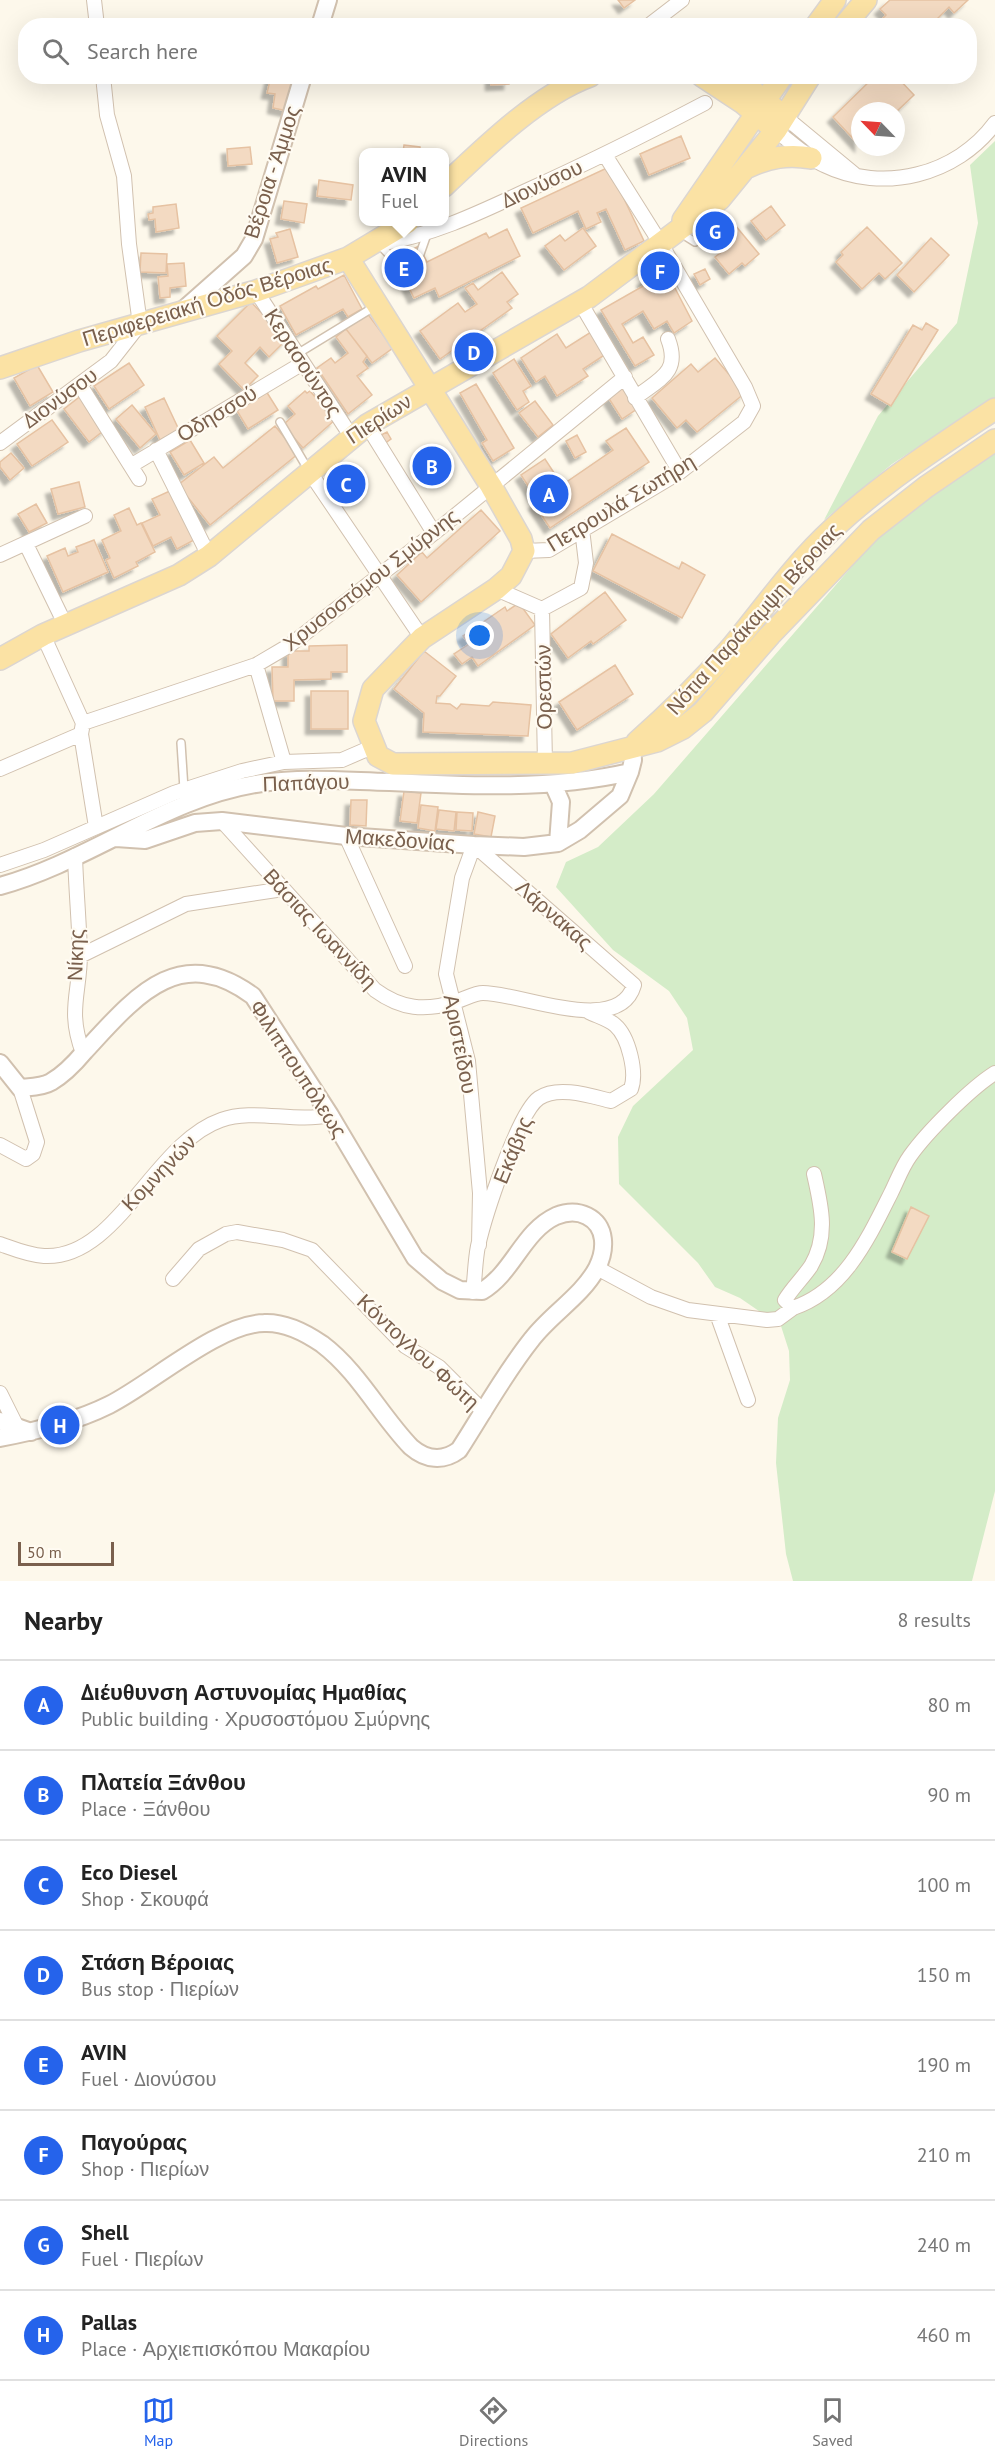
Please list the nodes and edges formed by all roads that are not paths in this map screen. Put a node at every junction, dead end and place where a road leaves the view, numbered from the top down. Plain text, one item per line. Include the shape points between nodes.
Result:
1 (94, 0) edge
2 (328, 0) edge
3 (682, 0) edge
4 (835, 0) edge
5 (866, 0) edge
6 (96, 18) edge
7 (322, 18) edge
8 (658, 18) edge
9 (822, 18) edge
10 (851, 18) edge
11 (104, 84) edge
12 (301, 84) edge
13 (557, 84) edge
14 (573, 84) edge
15 (720, 84) edge
16 (724, 84) edge
17 (777, 84) edge
18 (805, 84) edge
19 (705, 103) dead end
20 (762, 109) junction
21 (526, 114) junction
22 (995, 123) edge
23 (780, 124) junction
24 (731, 151) junction
25 (605, 155) junction
26 (811, 158) junction
27 (747, 168) junction
28 (854, 174) junction
29 (449, 182) edge
30 (713, 215) dead end
31 (449, 224) edge
32 (402, 226) edge
33 (445, 226) edge
34 (427, 234) junction
35 (673, 239) junction
36 (376, 245) junction
37 (348, 258) junction
38 (256, 291) junction
39 (580, 302) junction
40 (378, 304) junction
41 (181, 312) junction
42 (140, 324) junction
43 (668, 339) dead end
44 (300, 358) junction
45 (0, 368) edge
46 (625, 377) junction
47 (80, 385) junction
48 (429, 387) junction
49 (635, 398) junction
50 (995, 409) edge
51 (280, 422) dead end
52 (359, 430) junction
53 (995, 440) edge
54 (0, 443) edge
55 (156, 450) junction
56 (132, 465) junction
57 (309, 471) junction
58 (680, 472) junction
59 (139, 479) dead end
60 (491, 486) junction
61 (85, 516) dead end
62 (582, 529) junction
63 (434, 533) junction
64 (26, 544) junction
65 (524, 551) junction
66 (0, 555) edge
67 (209, 556) junction
68 (380, 575) junction
69 (496, 589) junction
70 (542, 609) junction
71 (66, 624) junction
72 (43, 634) junction
73 (422, 638) junction
74 (0, 658) edge
75 (256, 665) junction
76 (82, 728) junction
77 (181, 743) dead end
78 (372, 747) junction
79 (632, 747) junction
80 (284, 762) junction
81 (545, 764) junction
82 (0, 769) edge
83 (630, 772) junction
84 (553, 784) junction
85 (184, 789) junction
86 (222, 821) junction
87 (96, 827) junction
88 (346, 836) junction
89 (115, 838) junction
90 (558, 843) junction
91 (474, 845) junction
92 (75, 856) junction
93 (0, 865) edge
94 (0, 886) edge
95 (282, 889) junction
96 (80, 956) junction
97 (405, 966) dead end
98 (634, 985) joint
99 (454, 1003) junction
100 (587, 1011) junction
101 (83, 1053) junction
102 (0, 1063) edge
103 (995, 1073) edge
104 (20, 1088) junction
105 (330, 1115) junction
106 (0, 1145) edge
107 (814, 1174) dead end
108 (0, 1244) edge
109 (478, 1245) junction
110 (597, 1268) junction
111 (173, 1279) dead end
112 (473, 1292) junction
113 (793, 1308) junction
114 (717, 1314) junction
115 (0, 1393) edge
116 (748, 1400) dead end
117 (484, 1412) junction
118 (16, 1426) edge
119 (0, 1438) edge

1 - 6 street
2 - 7 street
3 - 8 street
4 - 9 main road
5 - 10 main road
11 - 42 street via 107,115 123,176
12 - 41 street, Βέροια - Άμμος via 254,239 244,256
13 - 21 street
14 - 21 main road
15 - 24 main road via 736,114 737,132
16 - 20 main road
17 - 20 main road, Πιερίων
18 - 23 main road, Πιερίων
19 - 25 street, Διονύσου
20 - 23 main road
20 - 24 main road, Πιερίων
21 - 29 main road
22 - 28 street via 959,157 924,173 901,179
23 - 26 street
23 - 27 main road, Πιερίων
23 - 28 street
24 - 35 main road, Πιερίων
25 - 31 street, Διονύσου
25 - 35 street
26 - 27 main road via 776,157
26 - 28 street via 836,171
27 - 35 main road, Πιερίων via 710,209
30 - 35 lane via 716,225 695,242
32 - 36 main road, Περιφερειακή Οδός Βέροιας
33 - 34 street, Διονύσου
34 - 36 street, Διονύσου
34 - 36 lane via 420,254 395,261
35 - 39 main road, Πιερίων
35 - 58 street, Πετρουλά Σωτήρη via 753,406 744,422
36 - 37 main road, Περιφερειακή Οδός Βέροιας
37 - 38 main road, Περιφερειακή Οδός Βέροιας
37 - 40 main road
38 - 41 main road, Περιφερειακή Οδός Βέροιας
38 - 44 street, Κερασούντος
39 - 46 street
39 - 48 main road, Πιερίων
40 - 44 lane
40 - 48 main road
41 - 42 main road, Περιφερειακή Οδός Βέροιας
42 - 45 main road, Περιφερειακή Οδός Βέροιας
42 - 47 street, Διονύσου via 111,361
43 - 49 street via 673,363
44 - 52 street, Κερασούντος
44 - 55 street, Οδησσού
46 - 49 street
46 - 60 street, Χρυσοστόμου Σμύρνης
47 - 54 street, Διονύσου
47 - 56 street
48 - 52 main road, Πιερίων
48 - 60 main road
49 - 58 street
50 - 79 main road, Νότια Παράκαμψη Βέροιας via 929,453 839,523 805,556 678,706
51 - 57 lane
52 - 57 main road, Πιερίων
52 - 63 street, Κερασούντος
53 - 79 main road, Νότια Παράκαμψη Βέροιας via 871,530 703,712 683,728
55 - 56 street, Οδησσού
55 - 67 street
56 - 59 street
57 - 67 main road, Πιερίων
57 - 68 street
58 - 62 street, Πετρουλά Σωτήρη
60 - 63 street, Χρυσοστόμου Σμύρνης
60 - 65 main road
61 - 64 street
62 - 65 street, Πετρουλά Σωτήρη via 549,550
62 - 70 street via 586,563 581,588
63 - 68 street, Χρυσοστόμου Σμύρνης
64 - 66 street
64 - 71 street
65 - 69 main road via 511,576
67 - 71 main road, Πιερίων via 179,574
68 - 73 street
68 - 75 street, Χρυσοστόμου Σμύρνης via 290,645
69 - 70 street
69 - 73 main road
70 - 81 street, Ορεστών
71 - 72 main road, Πιερίων
72 - 74 main road, Πιερίων
72 - 76 street
73 - 78 main road via 382,678 369,698 364,722
75 - 76 street, Χρυσοστόμου Σμύρνης
75 - 80 street
76 - 82 street, Χρυσοστόμου Σμύρνης
76 - 87 street
77 - 85 lane
78 - 80 street, Παπάγου via 342,760
78 - 81 main road, Νότια Παράκαμψη Βέροιας via 378,756 393,764
79 - 81 main road, Νότια Παράκαμψη Βέροιας via 595,759
79 - 83 street, Μακεδονίας
80 - 85 street, Παπάγου
83 - 84 street, Παπάγου
83 - 90 street, Μακεδονίας via 620,796
84 - 89 street, Παπάγου via 313,779 263,782 220,791
84 - 90 street via 561,802
85 - 87 street, Παπάγου
86 - 88 street, Μακεδονίας
86 - 89 street, Μακεδονίας via 195,823 146,840
86 - 95 street, Βάσιας Ιωαννίδη
87 - 93 street, Παπάγου
88 - 91 street, Μακεδονίας
88 - 97 street
89 - 92 street, Παπάγου
90 - 91 street, Μακεδονίας via 524,847
91 - 98 street, Λάρνακας
91 - 99 street, Αριστείδου via 462,878 446,974
92 - 94 street, Παπάγου
92 - 96 street, Νίκης
95 - 96 street via 186,904
95 - 99 street, Βάσιας Ιωαννίδη via 375,990 393,1003 432,1008
96 - 101 street, Νίκης via 74,1003 76,1034
98 - 100 street, Βάσιας Ιωαννίδη via 631,995 618,1006
99 - 100 street, Βάσιας Ιωαννίδη via 481,993
99 - 109 street, Αριστείδου via 468,1061 480,1193
100 - 109 street, Εκάβης via 615,1025 622,1035 634,1071 631,1089 611,1101 550,1092 538,1098 518,1130
101 - 104 street, Φιλιππουπόλεως via 49,1084
101 - 105 street, Φιλιππουπόλεως via 150,987 191,973 214,976 235,982 253,996
102 - 104 street
103 - 113 street via 909,1157 856,1256 831,1288 813,1302
104 - 106 street via 37,1142 33,1154 26,1159
105 - 108 street, Κομνηνών via 309,1120 267,1116 221,1120 196,1133 172,1154 105,1229 80,1248 45,1256
105 - 112 street, Φιλιππουπόλεως via 415,1258 442,1281
107 - 113 street via 823,1213 821,1241 810,1266 785,1300
109 - 112 street, Εκάβης
110 - 112 street via 604,1241 599,1226 583,1214 563,1214 537,1229 487,1288
110 - 114 street via 651,1297 688,1310
110 - 117 street via 533,1337
111 - 117 street, Κόντογλου Φώτη via 199,1249 226,1234 237,1232 283,1240 312,1250 405,1346 439,1367
113 - 114 street via 778,1319 767,1320
114 - 116 street
115 - 118 street
117 - 118 street via 459,1450 445,1458 426,1457 404,1440 342,1361 323,1345 284,1325 265,1323 232,1331 105,1407
118 - 119 street

